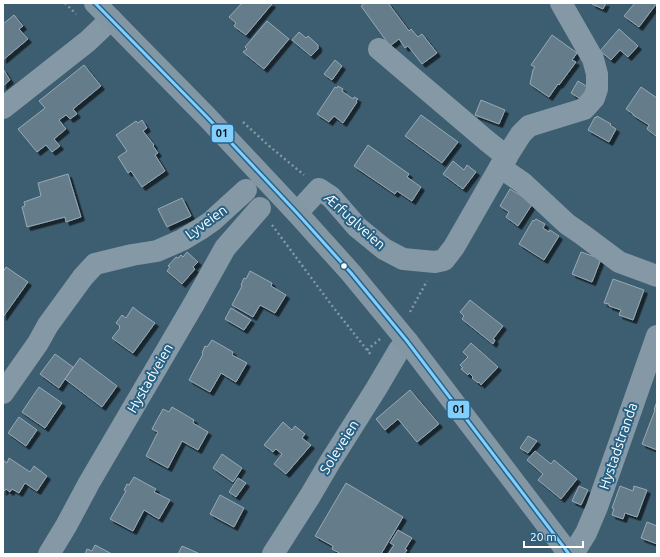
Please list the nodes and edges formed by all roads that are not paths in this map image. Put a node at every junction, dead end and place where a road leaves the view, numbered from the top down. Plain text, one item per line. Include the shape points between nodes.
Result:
1 (95, 3) edge
2 (561, 3) edge
3 (111, 19) junction
4 (380, 49) dead end
5 (3, 108) edge
6 (503, 162) junction
7 (246, 190) dead end
8 (260, 208) road end
9 (297, 213) junction
10 (657, 276) edge
11 (401, 334) junction
12 (657, 336) edge
13 (3, 393) edge
14 (49, 554) edge
15 (273, 554) edge
16 (569, 554) edge
17 (573, 554) edge

1 - 3 main road
2 - 6 street via 593,59 597,74 594,98 584,110 529,126
3 - 5 street via 88,41
3 - 9 main road
4 - 6 street
6 - 9 street, Ærfuglveien via 444,260 435,262 403,259 384,249 357,227 331,197 319,189
6 - 10 street via 567,224 619,262
7 - 13 street, Lyveien via 202,228 182,240 157,251 95,264 48,325 38,344
8 - 14 street, Hystadveien via 225,248
9 - 11 main road
11 - 15 street, Soleveien via 399,350
11 - 16 main road
12 - 17 street, Hystadstranda via 597,507 586,533

